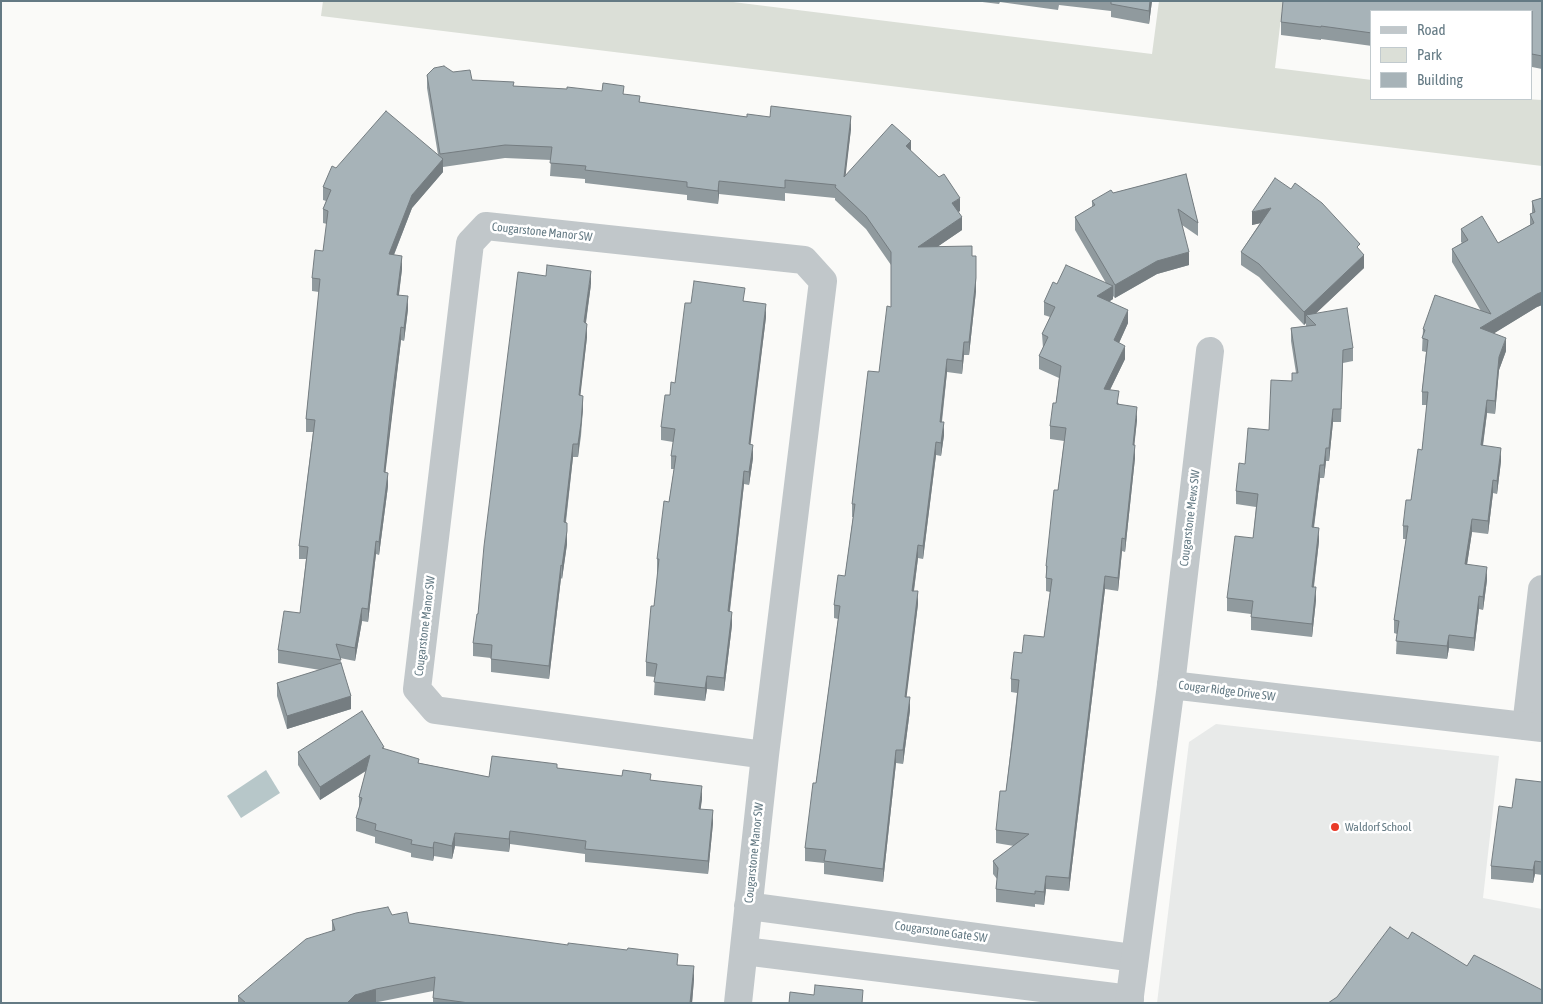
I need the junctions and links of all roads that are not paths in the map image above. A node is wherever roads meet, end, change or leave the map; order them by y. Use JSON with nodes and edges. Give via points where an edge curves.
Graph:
{"nodes":[{"id":1,"x":1210,"y":351,"type":"dead end"},
{"id":2,"x":1542,"y":589,"type":"edge"},
{"id":3,"x":1170,"y":684,"type":"junction"},
{"id":4,"x":1534,"y":727,"type":"edge"},
{"id":5,"x":765,"y":755,"type":"junction"},
{"id":6,"x":748,"y":906,"type":"junction"},
{"id":7,"x":744,"y":951,"type":"junction"},
{"id":8,"x":1134,"y":958,"type":"junction"},
{"id":9,"x":1129,"y":1001,"type":"edge"},
{"id":10,"x":738,"y":1003,"type":"edge"}],
"edges":[{"from":1,"to":3,"type":"street","name":"Cougarstone Mews SW"},
{"from":2,"to":4,"type":"street"},
{"from":3,"to":4,"type":"street","name":"Cougar Ridge Drive SW"},
{"from":3,"to":8,"type":"street","name":"Cougar Ridge Drive SW"},
{"from":5,"to":5,"type":"street","name":"Cougarstone Manor SW","via":[[823,281],[804,260],[486,226],[470,243],[417,689],[435,710]]},
{"from":5,"to":6,"type":"street","name":"Cougarstone Manor SW"},
{"from":6,"to":7,"type":"street","name":"Cougarstone Manor SW"},
{"from":6,"to":8,"type":"street","name":"Cougarstone Gate SW"},
{"from":7,"to":9,"type":"street"},
{"from":7,"to":10,"type":"street","name":"Cougarstone Manor SW"},
{"from":8,"to":9,"type":"street","name":"Cougar Ridge Drive SW"}]}
